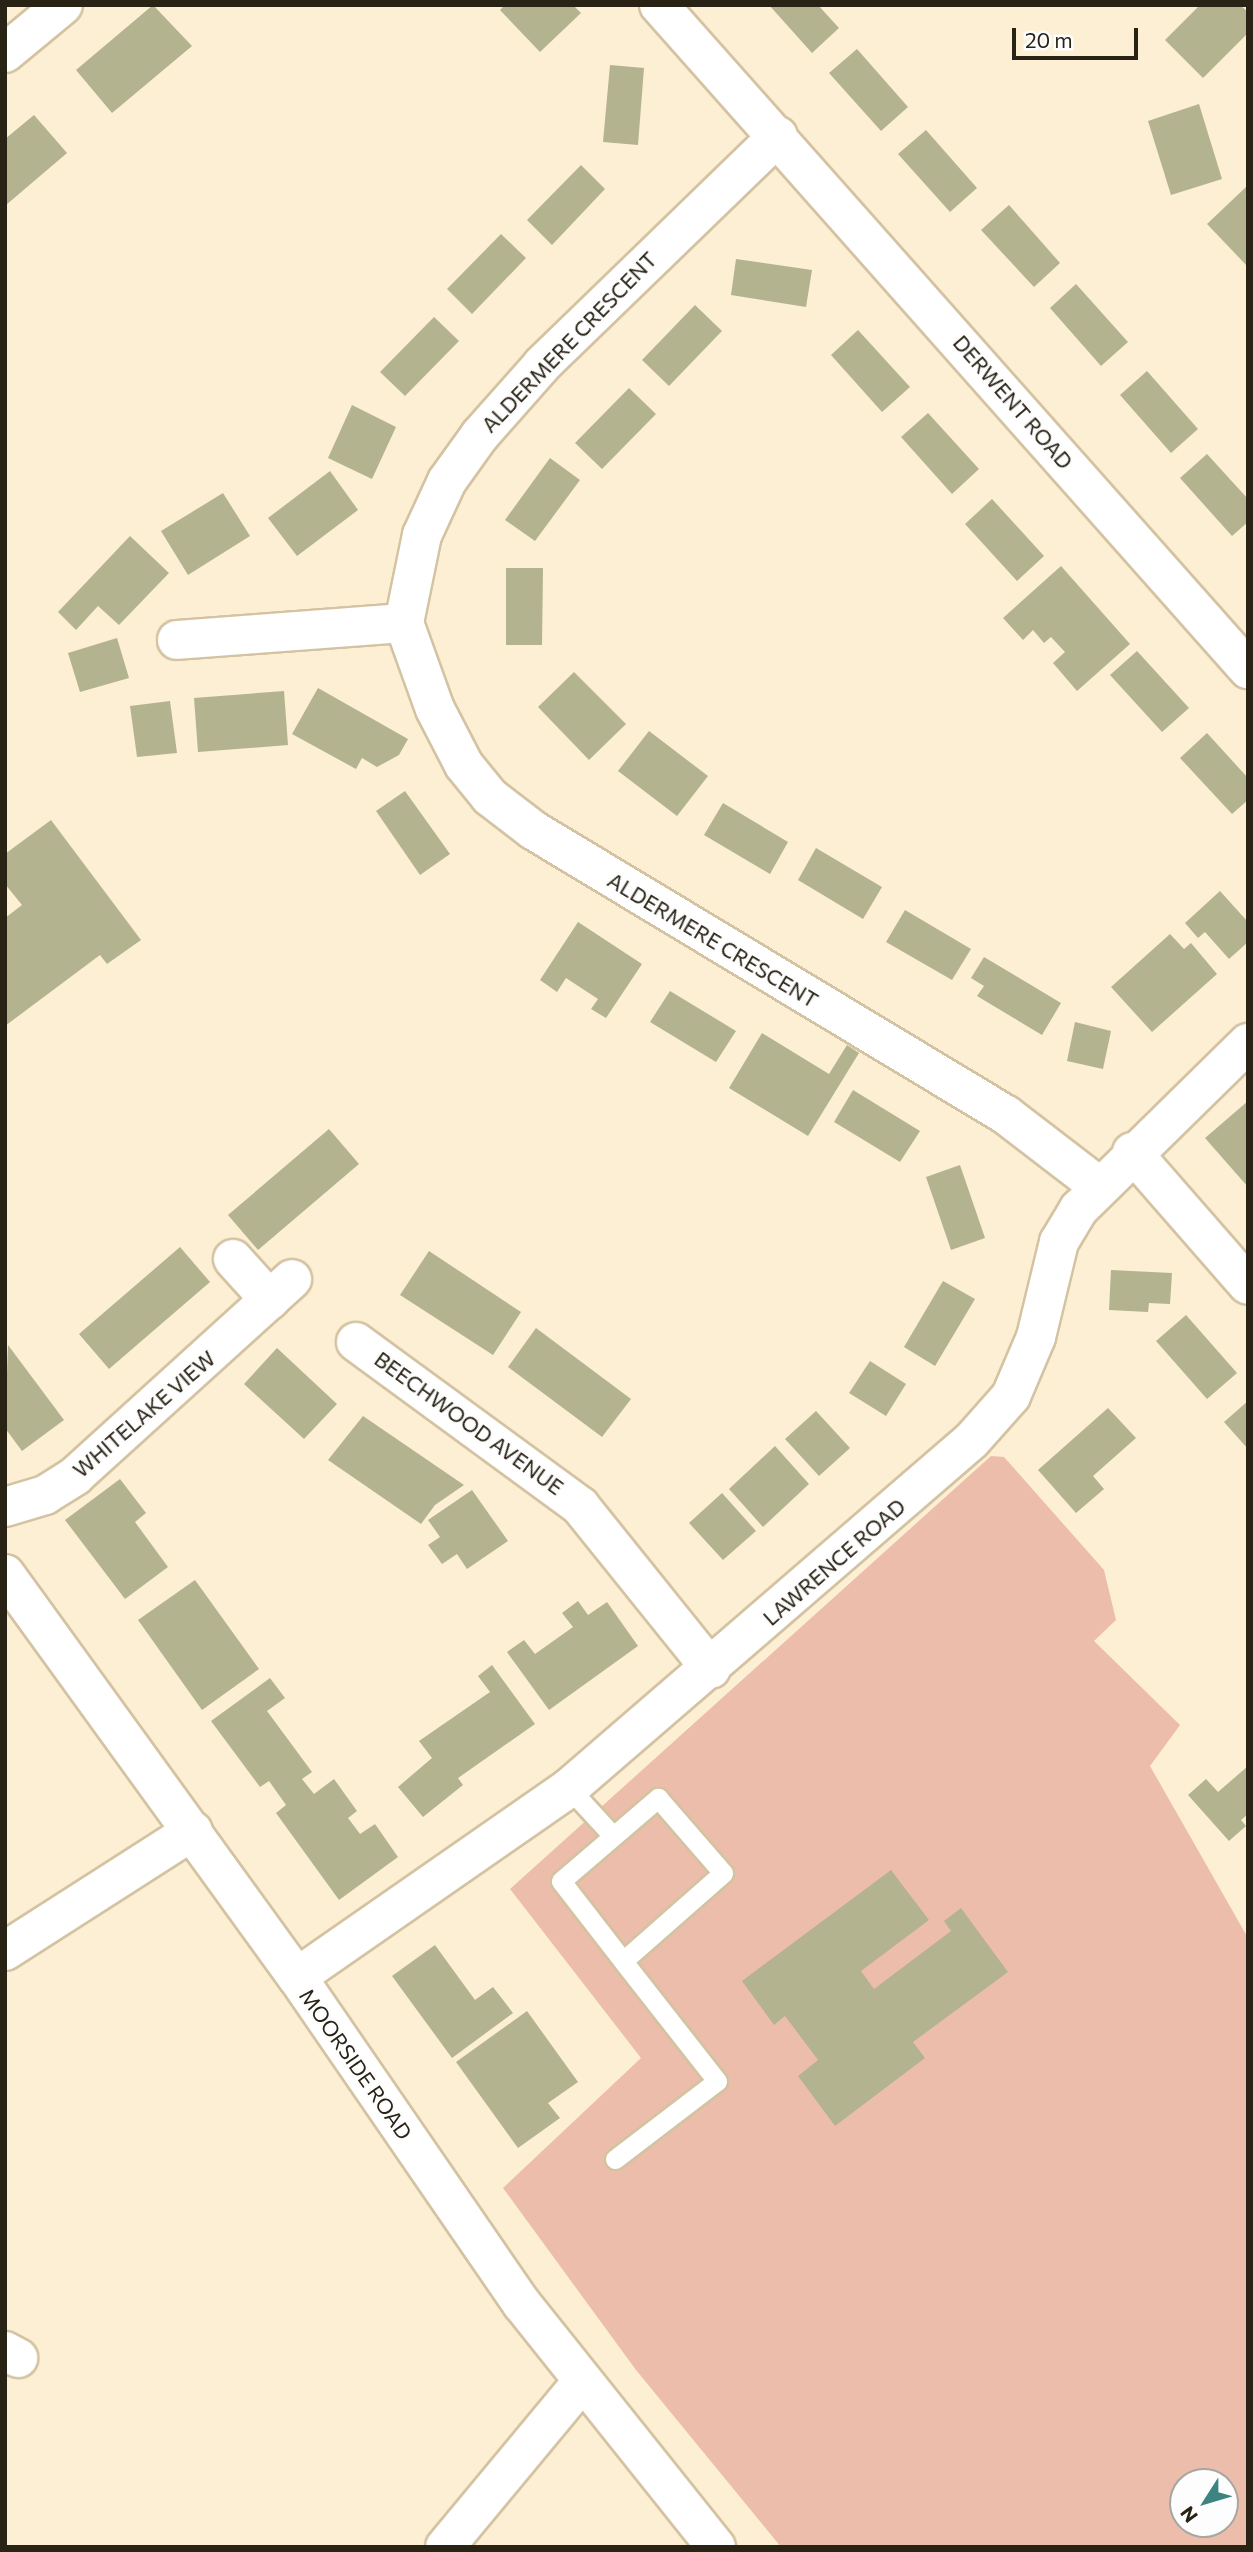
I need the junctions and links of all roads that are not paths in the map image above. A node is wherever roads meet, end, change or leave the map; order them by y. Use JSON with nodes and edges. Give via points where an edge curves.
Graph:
{"nodes":[{"id":1,"x":63,"y":5,"type":"edge"},
{"id":2,"x":659,"y":5,"type":"edge"},
{"id":3,"x":5,"y":53,"type":"edge"},
{"id":4,"x":778,"y":136,"type":"junction"},
{"id":5,"x":404,"y":623,"type":"junction"},
{"id":6,"x":177,"y":640,"type":"dead end"},
{"id":7,"x":1248,"y":668,"type":"edge"},
{"id":8,"x":1248,"y":1044,"type":"edge"},
{"id":9,"x":1132,"y":1152,"type":"junction"},
{"id":10,"x":1100,"y":1187,"type":"junction"},
{"id":11,"x":233,"y":1259,"type":"dead end"},
{"id":12,"x":1248,"y":1285,"type":"edge"},
{"id":13,"x":356,"y":1342,"type":"dead end"},
{"id":14,"x":5,"y":1507,"type":"edge"},
{"id":15,"x":5,"y":1574,"type":"edge"},
{"id":16,"x":711,"y":1669,"type":"junction"},
{"id":17,"x":569,"y":1788,"type":"junction"},
{"id":18,"x":193,"y":1831,"type":"junction"},
{"id":19,"x":613,"y":1836,"type":"junction"},
{"id":20,"x":5,"y":1951,"type":"edge"},
{"id":21,"x":623,"y":1961,"type":"junction"},
{"id":22,"x":297,"y":1977,"type":"junction"},
{"id":23,"x":615,"y":2159,"type":"dead end"},
{"id":24,"x":582,"y":2382,"type":"junction"},
{"id":25,"x":445,"y":2547,"type":"edge"},
{"id":26,"x":716,"y":2547,"type":"edge"}],
"edges":[{"from":1,"to":3,"type":"street"},
{"from":2,"to":4,"type":"street","name":"DERWENT ROAD"},
{"from":4,"to":5,"type":"street","name":"ALDERMERE CRESCENT","via":[[542,365],[480,435],[447,481],[422,535]]},
{"from":4,"to":7,"type":"street","name":"DERWENT ROAD"},
{"from":5,"to":6,"type":"street"},
{"from":5,"to":10,"type":"street","name":"ALDERMERE CRESCENT","via":[[435,709],[464,765],[490,797],[533,830],[1006,1115]]},
{"from":8,"to":9,"type":"street","name":"LAWRENCE ROAD"},
{"from":9,"to":10,"type":"street","name":"LAWRENCE ROAD"},
{"from":9,"to":12,"type":"street"},
{"from":10,"to":16,"type":"street","name":"LAWRENCE ROAD","via":[[1059,1242],[1036,1337],[1011,1396],[972,1440]]},
{"from":11,"to":14,"type":"street","name":"WHITELAKE VIEW","via":[[281,1289],[75,1476],[45,1495]]},
{"from":13,"to":16,"type":"street","name":"BEECHWOOD AVENUE","via":[[580,1506]]},
{"from":15,"to":18,"type":"street","name":"MOORSIDE ROAD"},
{"from":16,"to":17,"type":"street","name":"LAWRENCE ROAD"},
{"from":17,"to":19,"type":"lane"},
{"from":17,"to":22,"type":"street","name":"LAWRENCE ROAD"},
{"from":18,"to":20,"type":"street"},
{"from":18,"to":22,"type":"street","name":"MOORSIDE ROAD"},
{"from":19,"to":21,"type":"lane","via":[[561,1881]]},
{"from":19,"to":21,"type":"lane","via":[[658,1798],[723,1872]]},
{"from":21,"to":23,"type":"lane","via":[[717,2081]]},
{"from":22,"to":24,"type":"street","name":"MOORSIDE ROAD"},
{"from":24,"to":25,"type":"street"},
{"from":24,"to":26,"type":"street","name":"MOORSIDE ROAD"}]}
